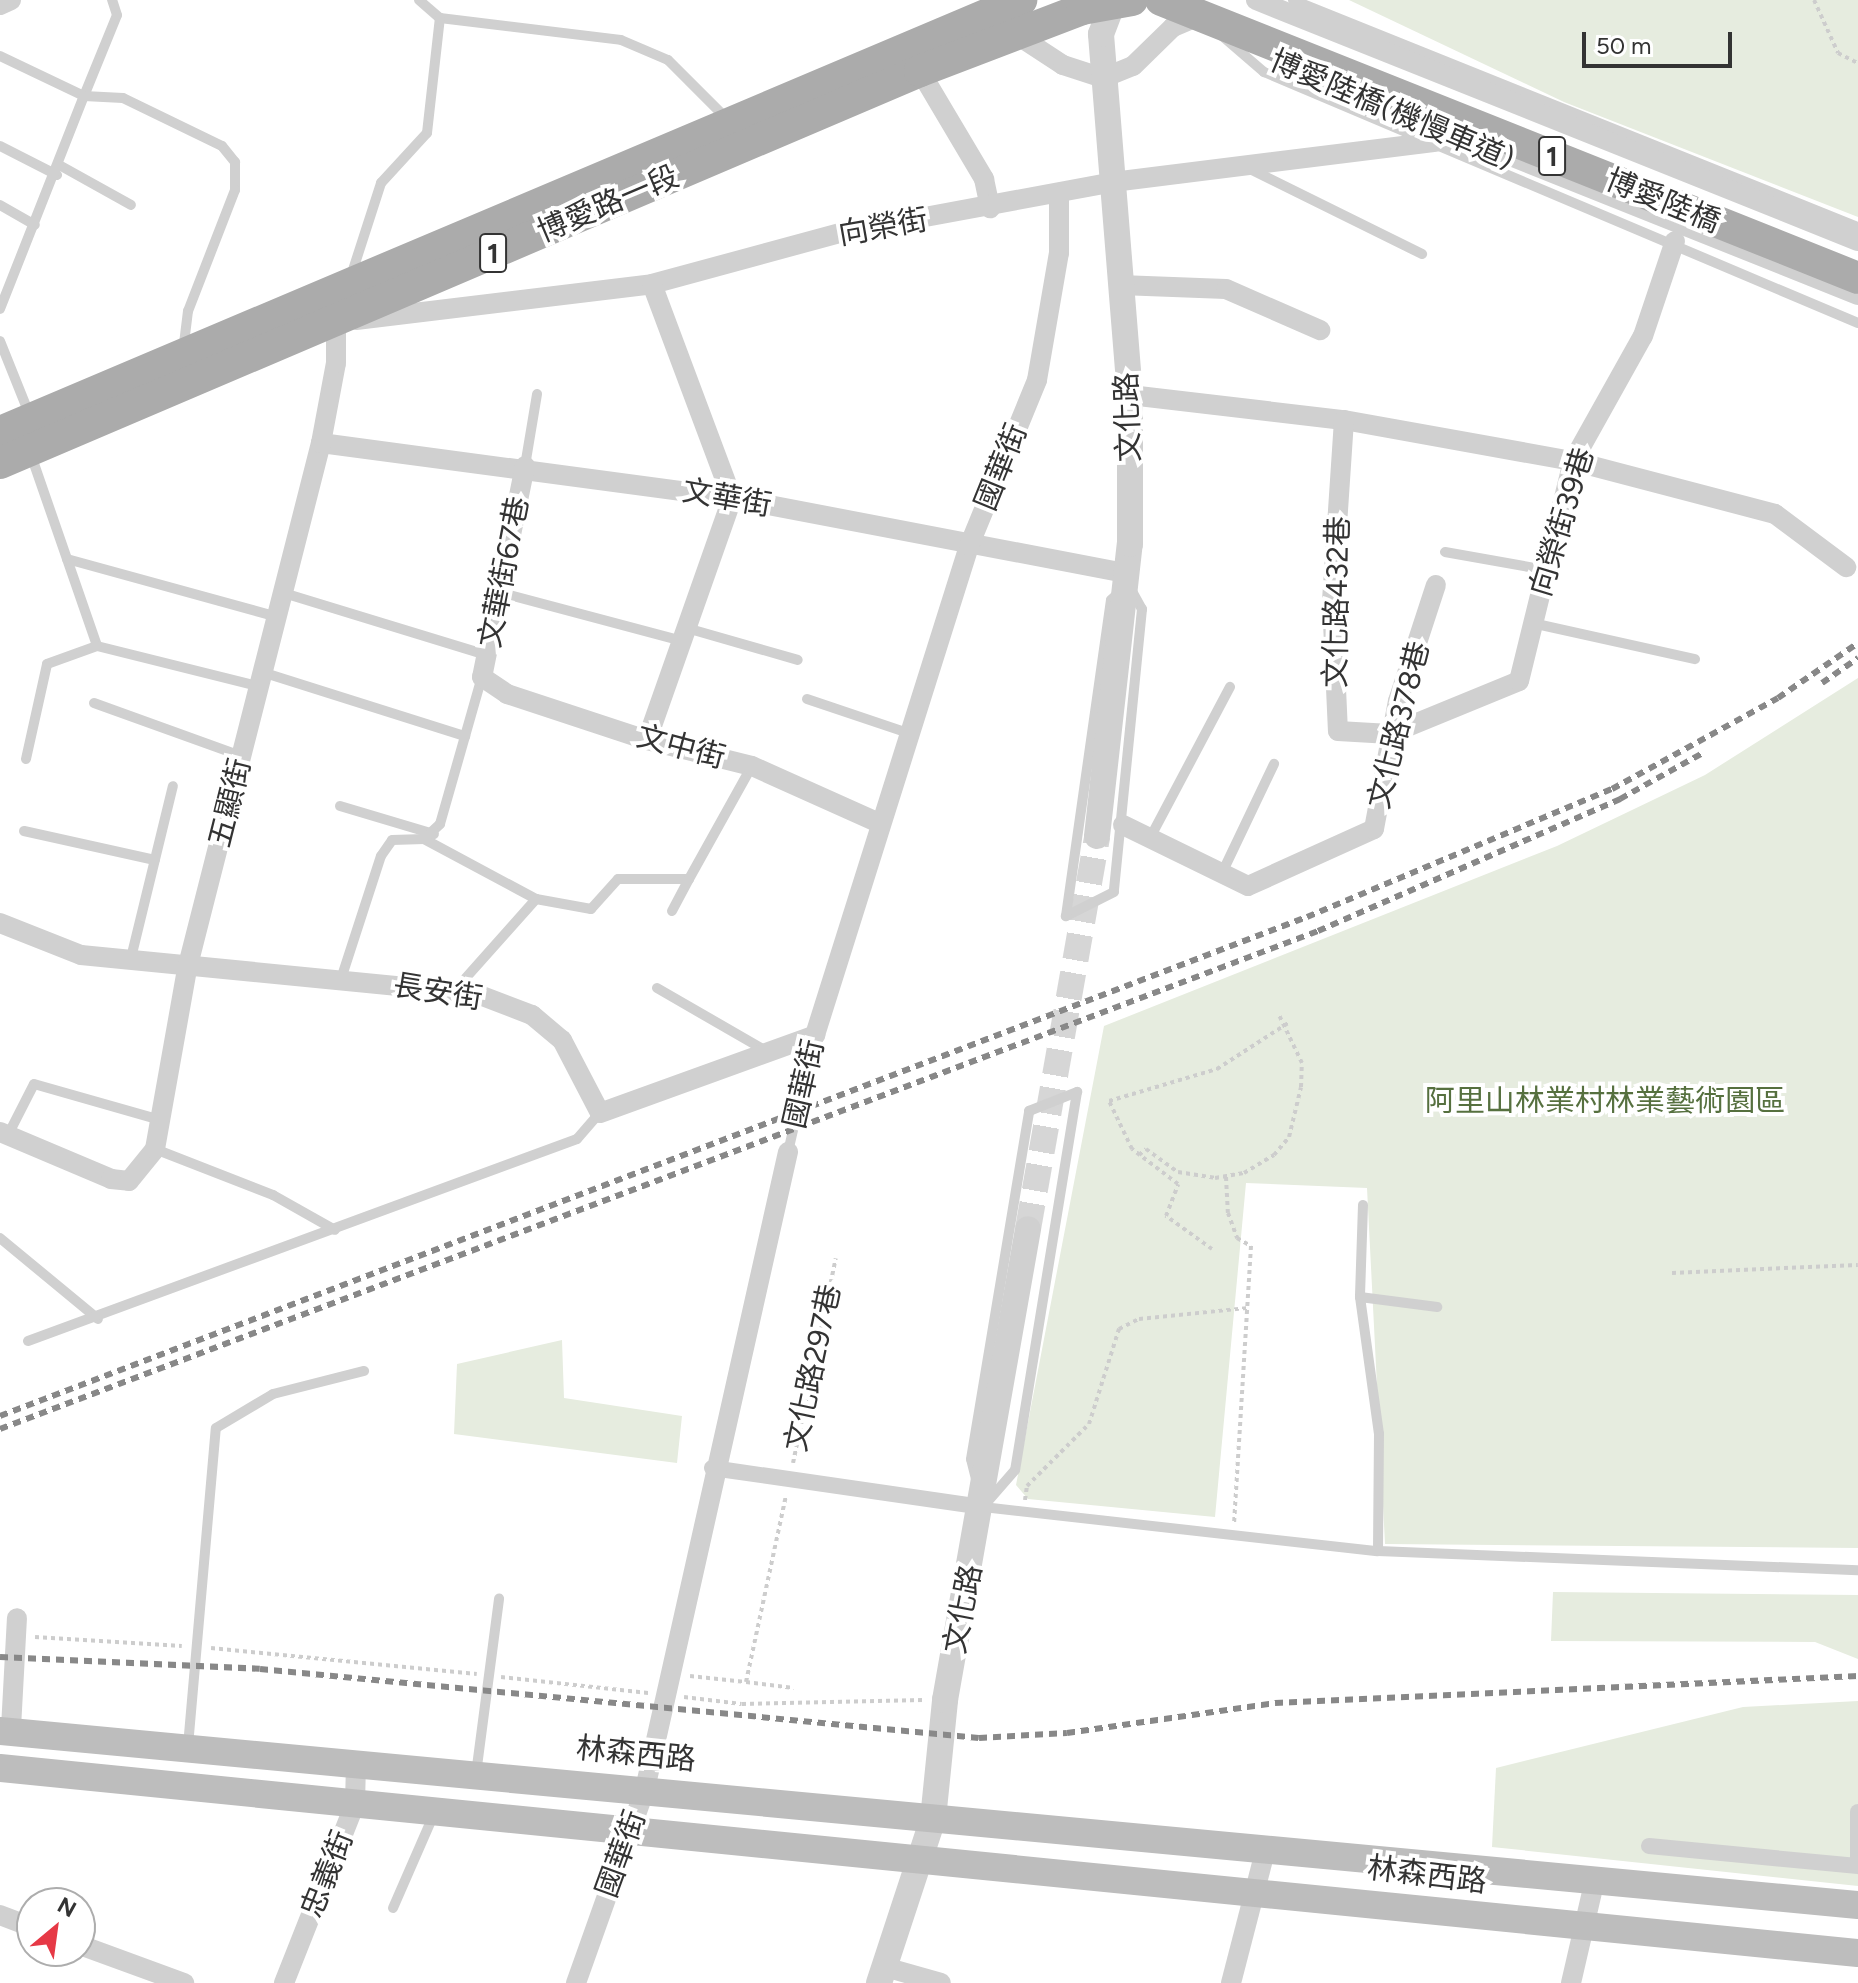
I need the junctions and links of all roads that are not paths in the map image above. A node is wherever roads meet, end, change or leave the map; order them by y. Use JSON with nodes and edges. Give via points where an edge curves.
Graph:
{"nodes":[{"id":1,"x":11,"y":0,"type":"edge"},
{"id":2,"x":112,"y":0,"type":"edge"},
{"id":3,"x":419,"y":0,"type":"edge"},
{"id":4,"x":1161,"y":0,"type":"edge"},
{"id":5,"x":1293,"y":0,"type":"edge"},
{"id":6,"x":1117,"y":1,"type":"edge"},
{"id":7,"x":1004,"y":4,"type":"edge"},
{"id":8,"x":0,"y":5,"type":"edge"},
{"id":9,"x":1208,"y":7,"type":"edge"},
{"id":10,"x":440,"y":18,"type":"junction"},
{"id":11,"x":1250,"y":20,"type":"edge"},
{"id":12,"x":1020,"y":37,"type":"junction"},
{"id":13,"x":0,"y":56,"type":"edge"},
{"id":14,"x":920,"y":71,"type":"junction"},
{"id":15,"x":1103,"y":78,"type":"junction"},
{"id":16,"x":84,"y":96,"type":"junction"},
{"id":17,"x":732,"y":124,"type":"junction"},
{"id":18,"x":1436,"y":142,"type":"junction"},
{"id":19,"x":0,"y":146,"type":"edge"},
{"id":20,"x":1245,"y":167,"type":"junction"},
{"id":21,"x":59,"y":170,"type":"junction"},
{"id":22,"x":1113,"y":182,"type":"junction"},
{"id":23,"x":1059,"y":196,"type":"junction"},
{"id":24,"x":0,"y":205,"type":"edge"},
{"id":25,"x":131,"y":205,"type":"dead end"},
{"id":26,"x":990,"y":208,"type":"junction"},
{"id":27,"x":35,"y":225,"type":"junction"},
{"id":28,"x":1858,"y":227,"type":"edge"},
{"id":29,"x":1675,"y":241,"type":"junction"},
{"id":30,"x":1858,"y":241,"type":"edge"},
{"id":31,"x":1422,"y":254,"type":"dead end"},
{"id":32,"x":1858,"y":257,"type":"edge"},
{"id":33,"x":1858,"y":278,"type":"edge"},
{"id":34,"x":348,"y":284,"type":"junction"},
{"id":35,"x":652,"y":284,"type":"junction"},
{"id":36,"x":1120,"y":285,"type":"junction"},
{"id":37,"x":1858,"y":295,"type":"edge"},
{"id":38,"x":0,"y":309,"type":"edge"},
{"id":39,"x":332,"y":321,"type":"junction"},
{"id":40,"x":1858,"y":323,"type":"edge"},
{"id":41,"x":1320,"y":330,"type":"dead end"},
{"id":42,"x":0,"y":341,"type":"edge"},
{"id":43,"x":182,"y":357,"type":"junction"},
{"id":44,"x":537,"y":394,"type":"dead end"},
{"id":45,"x":1130,"y":395,"type":"junction"},
{"id":46,"x":1344,"y":420,"type":"junction"},
{"id":47,"x":0,"y":432,"type":"edge"},
{"id":48,"x":30,"y":434,"type":"junction"},
{"id":49,"x":321,"y":443,"type":"junction"},
{"id":50,"x":1573,"y":461,"type":"junction"},
{"id":51,"x":0,"y":463,"type":"edge"},
{"id":52,"x":525,"y":466,"type":"junction"},
{"id":53,"x":732,"y":498,"type":"junction"},
{"id":54,"x":969,"y":546,"type":"junction"},
{"id":55,"x":1445,"y":552,"type":"dead end"},
{"id":56,"x":67,"y":559,"type":"junction"},
{"id":57,"x":1846,"y":567,"type":"dead end"},
{"id":58,"x":1546,"y":570,"type":"junction"},
{"id":59,"x":1129,"y":579,"type":"junction"},
{"id":60,"x":1436,"y":585,"type":"dead end"},
{"id":61,"x":502,"y":593,"type":"junction"},
{"id":62,"x":287,"y":594,"type":"junction"},
{"id":63,"x":280,"y":618,"type":"junction"},
{"id":64,"x":1532,"y":623,"type":"junction"},
{"id":65,"x":688,"y":635,"type":"junction"},
{"id":66,"x":97,"y":646,"type":"junction"},
{"id":67,"x":487,"y":655,"type":"junction"},
{"id":68,"x":1695,"y":659,"type":"dead end"},
{"id":69,"x":798,"y":660,"type":"dead end"},
{"id":70,"x":482,"y":677,"type":"junction"},
{"id":71,"x":263,"y":680,"type":"junction"},
{"id":72,"x":1230,"y":687,"type":"dead end"},
{"id":73,"x":807,"y":699,"type":"dead end"},
{"id":74,"x":94,"y":703,"type":"dead end"},
{"id":75,"x":908,"y":733,"type":"junction"},
{"id":76,"x":1390,"y":734,"type":"junction"},
{"id":77,"x":465,"y":736,"type":"junction"},
{"id":78,"x":647,"y":740,"type":"junction"},
{"id":79,"x":241,"y":756,"type":"junction"},
{"id":80,"x":26,"y":759,"type":"dead end"},
{"id":81,"x":1274,"y":764,"type":"dead end"},
{"id":82,"x":752,"y":766,"type":"junction"},
{"id":83,"x":173,"y":786,"type":"dead end"},
{"id":84,"x":340,"y":806,"type":"dead end"},
{"id":85,"x":879,"y":823,"type":"junction"},
{"id":86,"x":1123,"y":825,"type":"junction"},
{"id":87,"x":24,"y":831,"type":"dead end"},
{"id":88,"x":429,"y":836,"type":"junction"},
{"id":89,"x":1097,"y":836,"type":"tunnel mouth"},
{"id":90,"x":1150,"y":838,"type":"junction"},
{"id":91,"x":155,"y":860,"type":"junction"},
{"id":92,"x":1222,"y":873,"type":"junction"},
{"id":93,"x":689,"y":879,"type":"junction"},
{"id":94,"x":536,"y":899,"type":"junction"},
{"id":95,"x":672,"y":911,"type":"dead end"},
{"id":96,"x":0,"y":923,"type":"edge"},
{"id":97,"x":130,"y":962,"type":"junction"},
{"id":98,"x":187,"y":969,"type":"junction"},
{"id":99,"x":341,"y":979,"type":"junction"},
{"id":100,"x":657,"y":988,"type":"dead end"},
{"id":101,"x":455,"y":990,"type":"junction"},
{"id":102,"x":815,"y":1035,"type":"junction"},
{"id":103,"x":767,"y":1052,"type":"junction"},
{"id":104,"x":600,"y":1113,"type":"junction"},
{"id":105,"x":160,"y":1120,"type":"junction"},
{"id":106,"x":4,"y":1134,"type":"edge"},
{"id":107,"x":155,"y":1149,"type":"junction"},
{"id":108,"x":788,"y":1152,"type":"joint"},
{"id":109,"x":1363,"y":1205,"type":"dead end"},
{"id":110,"x":1028,"y":1229,"type":"tunnel mouth"},
{"id":111,"x":335,"y":1230,"type":"junction"},
{"id":112,"x":0,"y":1238,"type":"edge"},
{"id":113,"x":1360,"y":1297,"type":"junction"},
{"id":114,"x":1437,"y":1307,"type":"dead end"},
{"id":115,"x":98,"y":1319,"type":"junction"},
{"id":116,"x":28,"y":1341,"type":"dead end"},
{"id":117,"x":364,"y":1371,"type":"dead end"},
{"id":118,"x":712,"y":1468,"type":"junction"},
{"id":119,"x":983,"y":1507,"type":"junction"},
{"id":120,"x":1378,"y":1551,"type":"junction"},
{"id":121,"x":1858,"y":1570,"type":"edge"},
{"id":122,"x":499,"y":1599,"type":"dead end"},
{"id":123,"x":17,"y":1626,"type":"road end"},
{"id":124,"x":6,"y":1730,"type":"edge"},
{"id":125,"x":188,"y":1748,"type":"junction"},
{"id":126,"x":356,"y":1763,"type":"junction"},
{"id":127,"x":2,"y":1773,"type":"edge"},
{"id":128,"x":476,"y":1774,"type":"junction"},
{"id":129,"x":645,"y":1789,"type":"junction"},
{"id":130,"x":355,"y":1804,"type":"junction"},
{"id":131,"x":436,"y":1808,"type":"junction"},
{"id":132,"x":1858,"y":1812,"type":"edge"},
{"id":133,"x":933,"y":1819,"type":"junction"},
{"id":134,"x":630,"y":1827,"type":"junction"},
{"id":135,"x":1649,"y":1846,"type":"dead end"},
{"id":136,"x":1266,"y":1848,"type":"junction"},
{"id":137,"x":922,"y":1858,"type":"junction"},
{"id":138,"x":1858,"y":1858,"type":"edge"},
{"id":139,"x":1858,"y":1866,"type":"edge"},
{"id":140,"x":1595,"y":1879,"type":"junction"},
{"id":141,"x":1258,"y":1890,"type":"junction"},
{"id":142,"x":1858,"y":1905,"type":"edge"},
{"id":143,"x":393,"y":1908,"type":"dead end"},
{"id":144,"x":1588,"y":1928,"type":"junction"},
{"id":145,"x":96,"y":1951,"type":"edge"},
{"id":146,"x":1858,"y":1953,"type":"edge"},
{"id":147,"x":882,"y":1975,"type":"edge"},
{"id":148,"x":184,"y":1983,"type":"edge"},
{"id":149,"x":284,"y":1983,"type":"edge"},
{"id":150,"x":576,"y":1983,"type":"edge"},
{"id":151,"x":941,"y":1983,"type":"edge"},
{"id":152,"x":1231,"y":1983,"type":"edge"},
{"id":153,"x":1571,"y":1983,"type":"edge"}],
"edges":[{"from":1,"to":8,"type":"street"},
{"from":2,"to":16,"type":"lane","via":[[117,15]]},
{"from":3,"to":10,"type":"lane"},
{"from":4,"to":9,"type":"main road","number":"1"},
{"from":5,"to":28,"type":"lane"},
{"from":6,"to":12,"type":"main road","name":"博愛路一段","number":"1","via":[[1082,9]]},
{"from":6,"to":15,"type":"street","name":"文化路","via":[[1101,34]]},
{"from":7,"to":17,"type":"main road","name":"博愛路一段","number":"1"},
{"from":9,"to":11,"type":"main road","number":"1"},
{"from":9,"to":15,"type":"street","via":[[1173,27],[1133,66]]},
{"from":9,"to":18,"type":"lane","via":[[1264,72]]},
{"from":10,"to":17,"type":"lane","via":[[621,40],[668,60]]},
{"from":10,"to":34,"type":"lane","via":[[427,133],[381,183]]},
{"from":11,"to":30,"type":"street","name":"博愛陸橋(機慢車道)"},
{"from":11,"to":32,"type":"main road","name":"博愛陸橋","number":"1"},
{"from":11,"to":33,"type":"main road","name":"博愛陸橋","number":"1"},
{"from":11,"to":37,"type":"street","name":"博愛陸橋(機慢車道)"},
{"from":12,"to":14,"type":"main road","name":"博愛路一段","number":"1"},
{"from":12,"to":15,"type":"street","via":[[1063,65]]},
{"from":13,"to":16,"type":"lane"},
{"from":14,"to":26,"type":"street","via":[[984,179]]},
{"from":14,"to":39,"type":"main road","name":"博愛路一段","number":"1"},
{"from":15,"to":22,"type":"street","name":"文化路"},
{"from":16,"to":21,"type":"lane"},
{"from":16,"to":43,"type":"lane","via":[[123,98],[222,146],[235,162],[235,190],[188,311]]},
{"from":17,"to":34,"type":"main road","name":"博愛路一段","number":"1"},
{"from":18,"to":20,"type":"street","name":"向榮街"},
{"from":18,"to":29,"type":"lane"},
{"from":19,"to":21,"type":"lane"},
{"from":20,"to":22,"type":"street","name":"向榮街"},
{"from":20,"to":31,"type":"lane"},
{"from":21,"to":25,"type":"lane"},
{"from":21,"to":27,"type":"lane"},
{"from":22,"to":23,"type":"street","name":"向榮街"},
{"from":22,"to":36,"type":"street","name":"文化路"},
{"from":23,"to":26,"type":"street","name":"向榮街"},
{"from":23,"to":54,"type":"street","name":"國華街","via":[[1059,253],[1037,380]]},
{"from":24,"to":27,"type":"lane"},
{"from":26,"to":35,"type":"street","name":"向榮街","via":[[844,232]]},
{"from":27,"to":38,"type":"lane"},
{"from":29,"to":40,"type":"lane"},
{"from":29,"to":50,"type":"street","name":"向榮街39巷","via":[[1643,336]]},
{"from":34,"to":39,"type":"street","name":"五顯街"},
{"from":34,"to":43,"type":"main road","name":"博愛路一段","number":"1"},
{"from":35,"to":39,"type":"street","name":"向榮街","via":[[442,314]]},
{"from":35,"to":53,"type":"street"},
{"from":36,"to":41,"type":"street","via":[[1226,289]]},
{"from":36,"to":45,"type":"street","name":"文化路"},
{"from":39,"to":48,"type":"main road","name":"博愛路一段","number":"1"},
{"from":39,"to":49,"type":"street","name":"五顯街","via":[[336,363]]},
{"from":42,"to":48,"type":"lane"},
{"from":43,"to":48,"type":"main road","name":"博愛路一段","number":"1"},
{"from":44,"to":52,"type":"lane"},
{"from":45,"to":46,"type":"street"},
{"from":45,"to":59,"type":"street","name":"文化路"},
{"from":46,"to":50,"type":"street"},
{"from":46,"to":76,"type":"street","name":"文化路432巷","via":[[1332,600],[1338,731]]},
{"from":47,"to":48,"type":"main road","name":"博愛路一段","number":"1"},
{"from":48,"to":51,"type":"main road","name":"博愛路一段","number":"1"},
{"from":48,"to":56,"type":"lane"},
{"from":49,"to":52,"type":"street","name":"文華街"},
{"from":49,"to":62,"type":"street","name":"五顯街"},
{"from":50,"to":57,"type":"street","via":[[1775,514]]},
{"from":50,"to":58,"type":"street","name":"向榮街39巷"},
{"from":52,"to":53,"type":"street","name":"文華街"},
{"from":52,"to":61,"type":"street","name":"文華街67巷"},
{"from":53,"to":54,"type":"street","name":"文華街"},
{"from":53,"to":65,"type":"street"},
{"from":54,"to":59,"type":"street","name":"文華街"},
{"from":54,"to":75,"type":"street","name":"國華街"},
{"from":55,"to":58,"type":"lane"},
{"from":56,"to":63,"type":"lane"},
{"from":56,"to":66,"type":"lane"},
{"from":58,"to":64,"type":"street","name":"向榮街39巷"},
{"from":59,"to":86,"type":"lane","via":[[1142,609]]},
{"from":59,"to":86,"type":"lane","via":[[1111,600],[1066,916],[1114,892]]},
{"from":59,"to":89,"type":"street","name":"文化路"},
{"from":60,"to":76,"type":"street","name":"文化路378巷"},
{"from":61,"to":65,"type":"lane"},
{"from":61,"to":67,"type":"street","name":"文華街67巷"},
{"from":62,"to":63,"type":"street","name":"五顯街"},
{"from":62,"to":67,"type":"lane"},
{"from":63,"to":71,"type":"street","name":"五顯街"},
{"from":64,"to":68,"type":"lane"},
{"from":64,"to":76,"type":"street","name":"向榮街39巷","via":[[1519,681]]},
{"from":65,"to":69,"type":"lane"},
{"from":65,"to":78,"type":"street"},
{"from":66,"to":71,"type":"lane"},
{"from":66,"to":80,"type":"lane","via":[[47,664]]},
{"from":67,"to":70,"type":"street","name":"文華街67巷"},
{"from":70,"to":77,"type":"lane"},
{"from":70,"to":78,"type":"street","name":"文中街","via":[[507,694]]},
{"from":71,"to":77,"type":"lane"},
{"from":71,"to":79,"type":"street","name":"五顯街"},
{"from":72,"to":90,"type":"lane"},
{"from":73,"to":75,"type":"lane"},
{"from":74,"to":79,"type":"lane"},
{"from":75,"to":85,"type":"street","name":"國華街"},
{"from":76,"to":92,"type":"street","name":"文化路378巷","via":[[1374,829],[1248,886]]},
{"from":77,"to":88,"type":"lane"},
{"from":78,"to":82,"type":"street","name":"文中街"},
{"from":79,"to":98,"type":"street","name":"五顯街"},
{"from":81,"to":92,"type":"lane"},
{"from":82,"to":85,"type":"street","name":"文中街"},
{"from":82,"to":93,"type":"lane"},
{"from":83,"to":91,"type":"lane"},
{"from":84,"to":88,"type":"lane"},
{"from":85,"to":102,"type":"street","name":"國華街"},
{"from":86,"to":90,"type":"street","name":"文化路378巷"},
{"from":87,"to":91,"type":"lane"},
{"from":88,"to":94,"type":"lane"},
{"from":88,"to":99,"type":"lane","via":[[392,840],[381,856]]},
{"from":90,"to":92,"type":"street","name":"文化路378巷"},
{"from":91,"to":97,"type":"lane"},
{"from":93,"to":94,"type":"lane","via":[[618,879],[591,909]]},
{"from":93,"to":95,"type":"lane"},
{"from":94,"to":101,"type":"lane"},
{"from":96,"to":97,"type":"street","name":"長安街","via":[[81,955]]},
{"from":97,"to":98,"type":"street","name":"長安街"},
{"from":98,"to":99,"type":"street","name":"長安街"},
{"from":98,"to":105,"type":"street","name":"五顯街"},
{"from":99,"to":101,"type":"street","name":"長安街"},
{"from":100,"to":103,"type":"lane"},
{"from":101,"to":104,"type":"street","name":"長安街","via":[[532,1015],[562,1040]]},
{"from":102,"to":103,"type":"street"},
{"from":102,"to":108,"type":"lane","name":"國華街"},
{"from":103,"to":104,"type":"street"},
{"from":104,"to":111,"type":"lane","via":[[577,1139]]},
{"from":105,"to":106,"type":"lane","via":[[34,1084]]},
{"from":105,"to":107,"type":"street","name":"五顯街"},
{"from":106,"to":107,"type":"street","name":"五顯街","via":[[111,1179],[129,1181]]},
{"from":107,"to":111,"type":"lane","via":[[273,1195]]},
{"from":108,"to":118,"type":"street","name":"國華街"},
{"from":109,"to":113,"type":"lane"},
{"from":110,"to":119,"type":"street","name":"文化路"},
{"from":111,"to":115,"type":"lane"},
{"from":112,"to":115,"type":"lane"},
{"from":113,"to":114,"type":"lane"},
{"from":113,"to":120,"type":"lane","via":[[1379,1434]]},
{"from":115,"to":116,"type":"lane"},
{"from":117,"to":125,"type":"lane","via":[[273,1394],[216,1428]]},
{"from":118,"to":119,"type":"street","name":"文化路297巷"},
{"from":118,"to":129,"type":"street","name":"國華街"},
{"from":119,"to":119,"type":"lane","via":[[1015,1470],[1077,1092],[1029,1111],[971,1459]]},
{"from":119,"to":120,"type":"lane"},
{"from":119,"to":133,"type":"street","name":"文化路","via":[[945,1700]]},
{"from":120,"to":121,"type":"lane"},
{"from":122,"to":128,"type":"lane"},
{"from":123,"to":124,"type":"street"},
{"from":124,"to":125,"type":"main road","name":"林森西路"},
{"from":124,"to":127,"type":"main road"},
{"from":125,"to":126,"type":"main road","name":"林森西路"},
{"from":126,"to":128,"type":"main road","name":"林森西路"},
{"from":126,"to":130,"type":"street","name":"忠義街"},
{"from":127,"to":130,"type":"main road","name":"林森西路"},
{"from":128,"to":129,"type":"main road","name":"林森西路"},
{"from":129,"to":133,"type":"main road","name":"林森西路"},
{"from":129,"to":134,"type":"street","name":"國華街"},
{"from":130,"to":131,"type":"main road","name":"林森西路"},
{"from":130,"to":149,"type":"street","name":"忠義街"},
{"from":131,"to":134,"type":"main road","name":"林森西路"},
{"from":131,"to":143,"type":"lane"},
{"from":132,"to":138,"type":"street"},
{"from":133,"to":136,"type":"main road","name":"林森西路"},
{"from":133,"to":137,"type":"street","name":"文化路"},
{"from":134,"to":137,"type":"main road","name":"林森西路"},
{"from":134,"to":150,"type":"street","name":"國華街"},
{"from":135,"to":139,"type":"street"},
{"from":136,"to":140,"type":"main road","name":"林森西路"},
{"from":136,"to":141,"type":"street"},
{"from":137,"to":141,"type":"main road","name":"林森西路"},
{"from":137,"to":147,"type":"street","name":"文化路"},
{"from":140,"to":142,"type":"main road","name":"林森西路"},
{"from":140,"to":144,"type":"street"},
{"from":141,"to":144,"type":"main road","name":"林森西路"},
{"from":141,"to":152,"type":"street"},
{"from":144,"to":146,"type":"main road","name":"林森西路"},
{"from":144,"to":153,"type":"street"},
{"from":145,"to":148,"type":"street"},
{"from":147,"to":151,"type":"street"}]}
